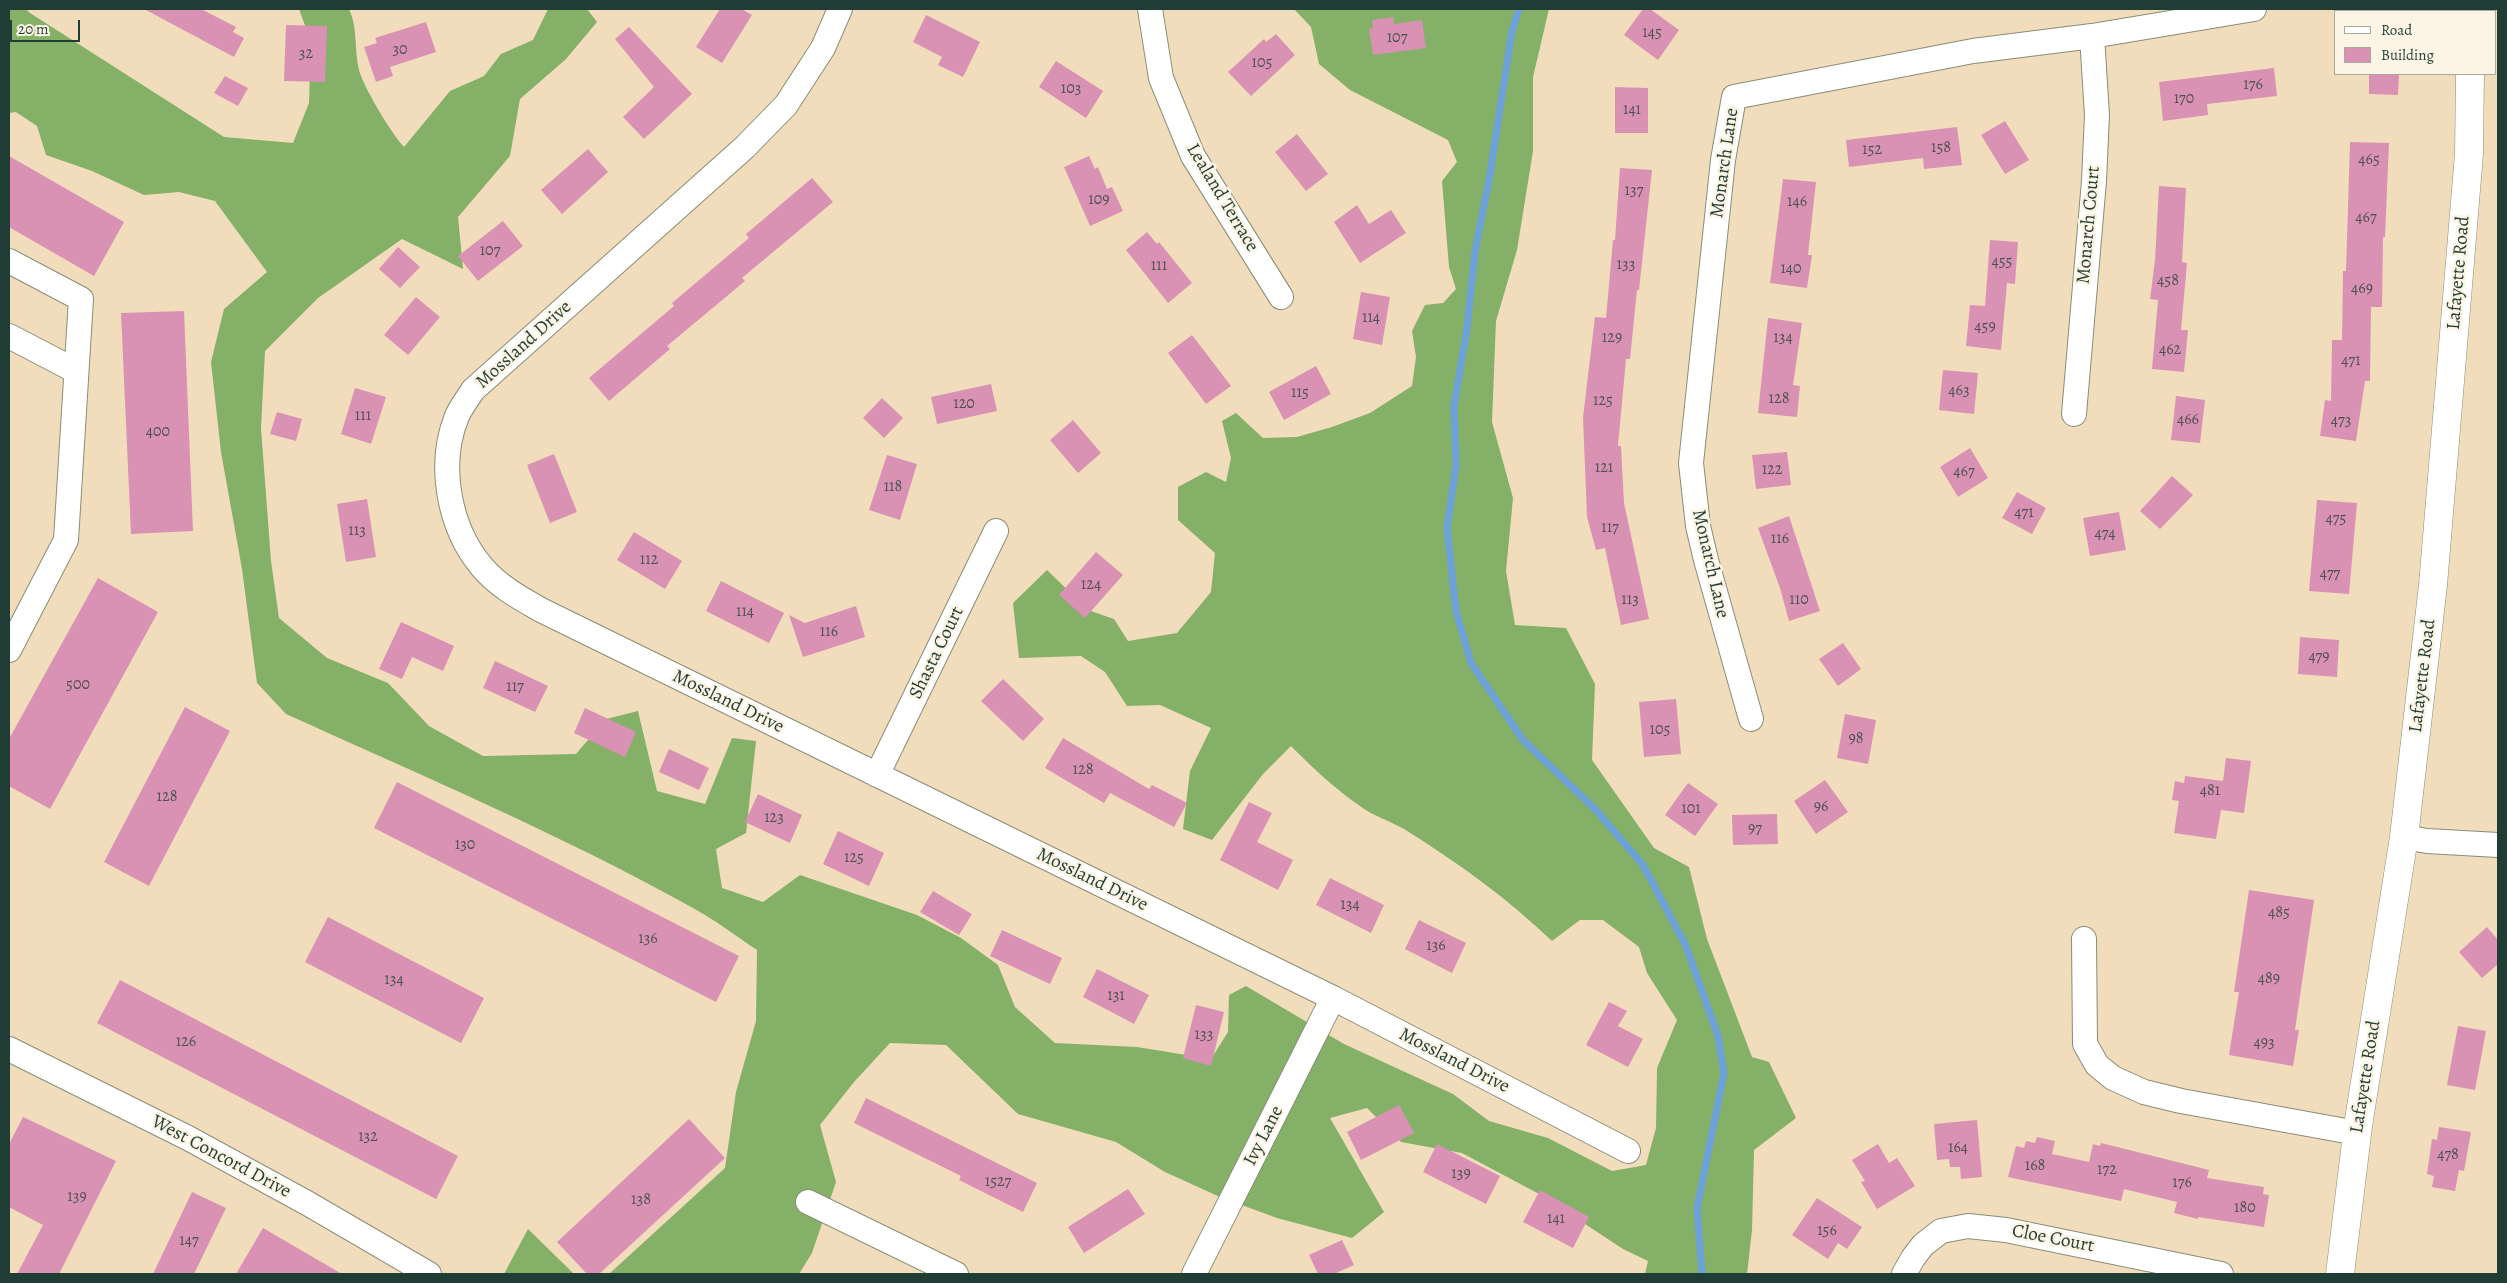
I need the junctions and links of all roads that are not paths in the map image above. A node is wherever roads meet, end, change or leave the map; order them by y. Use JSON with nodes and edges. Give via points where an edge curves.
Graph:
{"nodes":[{"id":1,"x":840,"y":9,"type":"edge"},
{"id":2,"x":1150,"y":9,"type":"edge"},
{"id":3,"x":2254,"y":9,"type":"edge"},
{"id":4,"x":2092,"y":36,"type":"junction"},
{"id":5,"x":2470,"y":75,"type":"edge"},
{"id":6,"x":9,"y":260,"type":"edge"},
{"id":7,"x":1282,"y":297,"type":"dead end"},
{"id":8,"x":9,"y":336,"type":"edge"},
{"id":9,"x":76,"y":371,"type":"junction"},
{"id":10,"x":2074,"y":414,"type":"dead end"},
{"id":11,"x":996,"y":531,"type":"dead end"},
{"id":12,"x":9,"y":650,"type":"edge"},
{"id":13,"x":1750,"y":719,"type":"dead end"},
{"id":14,"x":877,"y":775,"type":"junction"},
{"id":15,"x":2404,"y":837,"type":"junction"},
{"id":16,"x":2498,"y":845,"type":"edge"},
{"id":17,"x":2084,"y":939,"type":"dead end"},
{"id":18,"x":1333,"y":998,"type":"junction"},
{"id":19,"x":9,"y":1049,"type":"edge"},
{"id":20,"x":2357,"y":1133,"type":"junction"},
{"id":21,"x":1628,"y":1151,"type":"dead end"},
{"id":22,"x":808,"y":1202,"type":"dead end"},
{"id":23,"x":429,"y":1274,"type":"edge"},
{"id":24,"x":956,"y":1274,"type":"edge"},
{"id":25,"x":1194,"y":1274,"type":"edge"},
{"id":26,"x":1904,"y":1274,"type":"edge"},
{"id":27,"x":2221,"y":1274,"type":"edge"},
{"id":28,"x":2340,"y":1274,"type":"edge"}],
"edges":[{"from":1,"to":14,"type":"street","name":"Mossland Drive","via":[[823,48],[786,105],[745,147],[474,390],[457,416],[448,456],[449,494],[459,532],[482,568],[507,590],[540,610]]},
{"from":2,"to":7,"type":"street","name":"Lealand Terrace","via":[[1161,78],[1193,156]]},
{"from":3,"to":4,"type":"street","name":"Monarch Lane"},
{"from":4,"to":10,"type":"street","name":"Monarch Court","via":[[2097,115],[2094,181]]},
{"from":4,"to":13,"type":"street","name":"Monarch Lane","via":[[1973,51],[1734,97],[1723,160],[1691,463],[1698,526]]},
{"from":5,"to":15,"type":"main road","name":"Lafayette Road","via":[[2469,154],[2433,585]]},
{"from":6,"to":9,"type":"street","via":[[81,299]]},
{"from":8,"to":9,"type":"street"},
{"from":9,"to":12,"type":"street","via":[[66,540]]},
{"from":11,"to":14,"type":"street","name":"Shasta Court"},
{"from":14,"to":18,"type":"street","name":"Mossland Drive"},
{"from":15,"to":16,"type":"street"},
{"from":15,"to":20,"type":"main road","name":"Lafayette Road"},
{"from":17,"to":20,"type":"street","via":[[2084,1044],[2097,1065],[2113,1078],[2144,1092],[2181,1101]]},
{"from":18,"to":21,"type":"street","name":"Mossland Drive"},
{"from":18,"to":25,"type":"street","name":"Ivy Lane"},
{"from":19,"to":23,"type":"street","name":"West Concord Drive","via":[[188,1138],[307,1202]]},
{"from":20,"to":28,"type":"main road","name":"Lafayette Road"},
{"from":22,"to":24,"type":"street"},
{"from":26,"to":27,"type":"street","name":"Cloe Court","via":[[1912,1258],[1941,1231],[1968,1226],[2006,1230]]}]}
